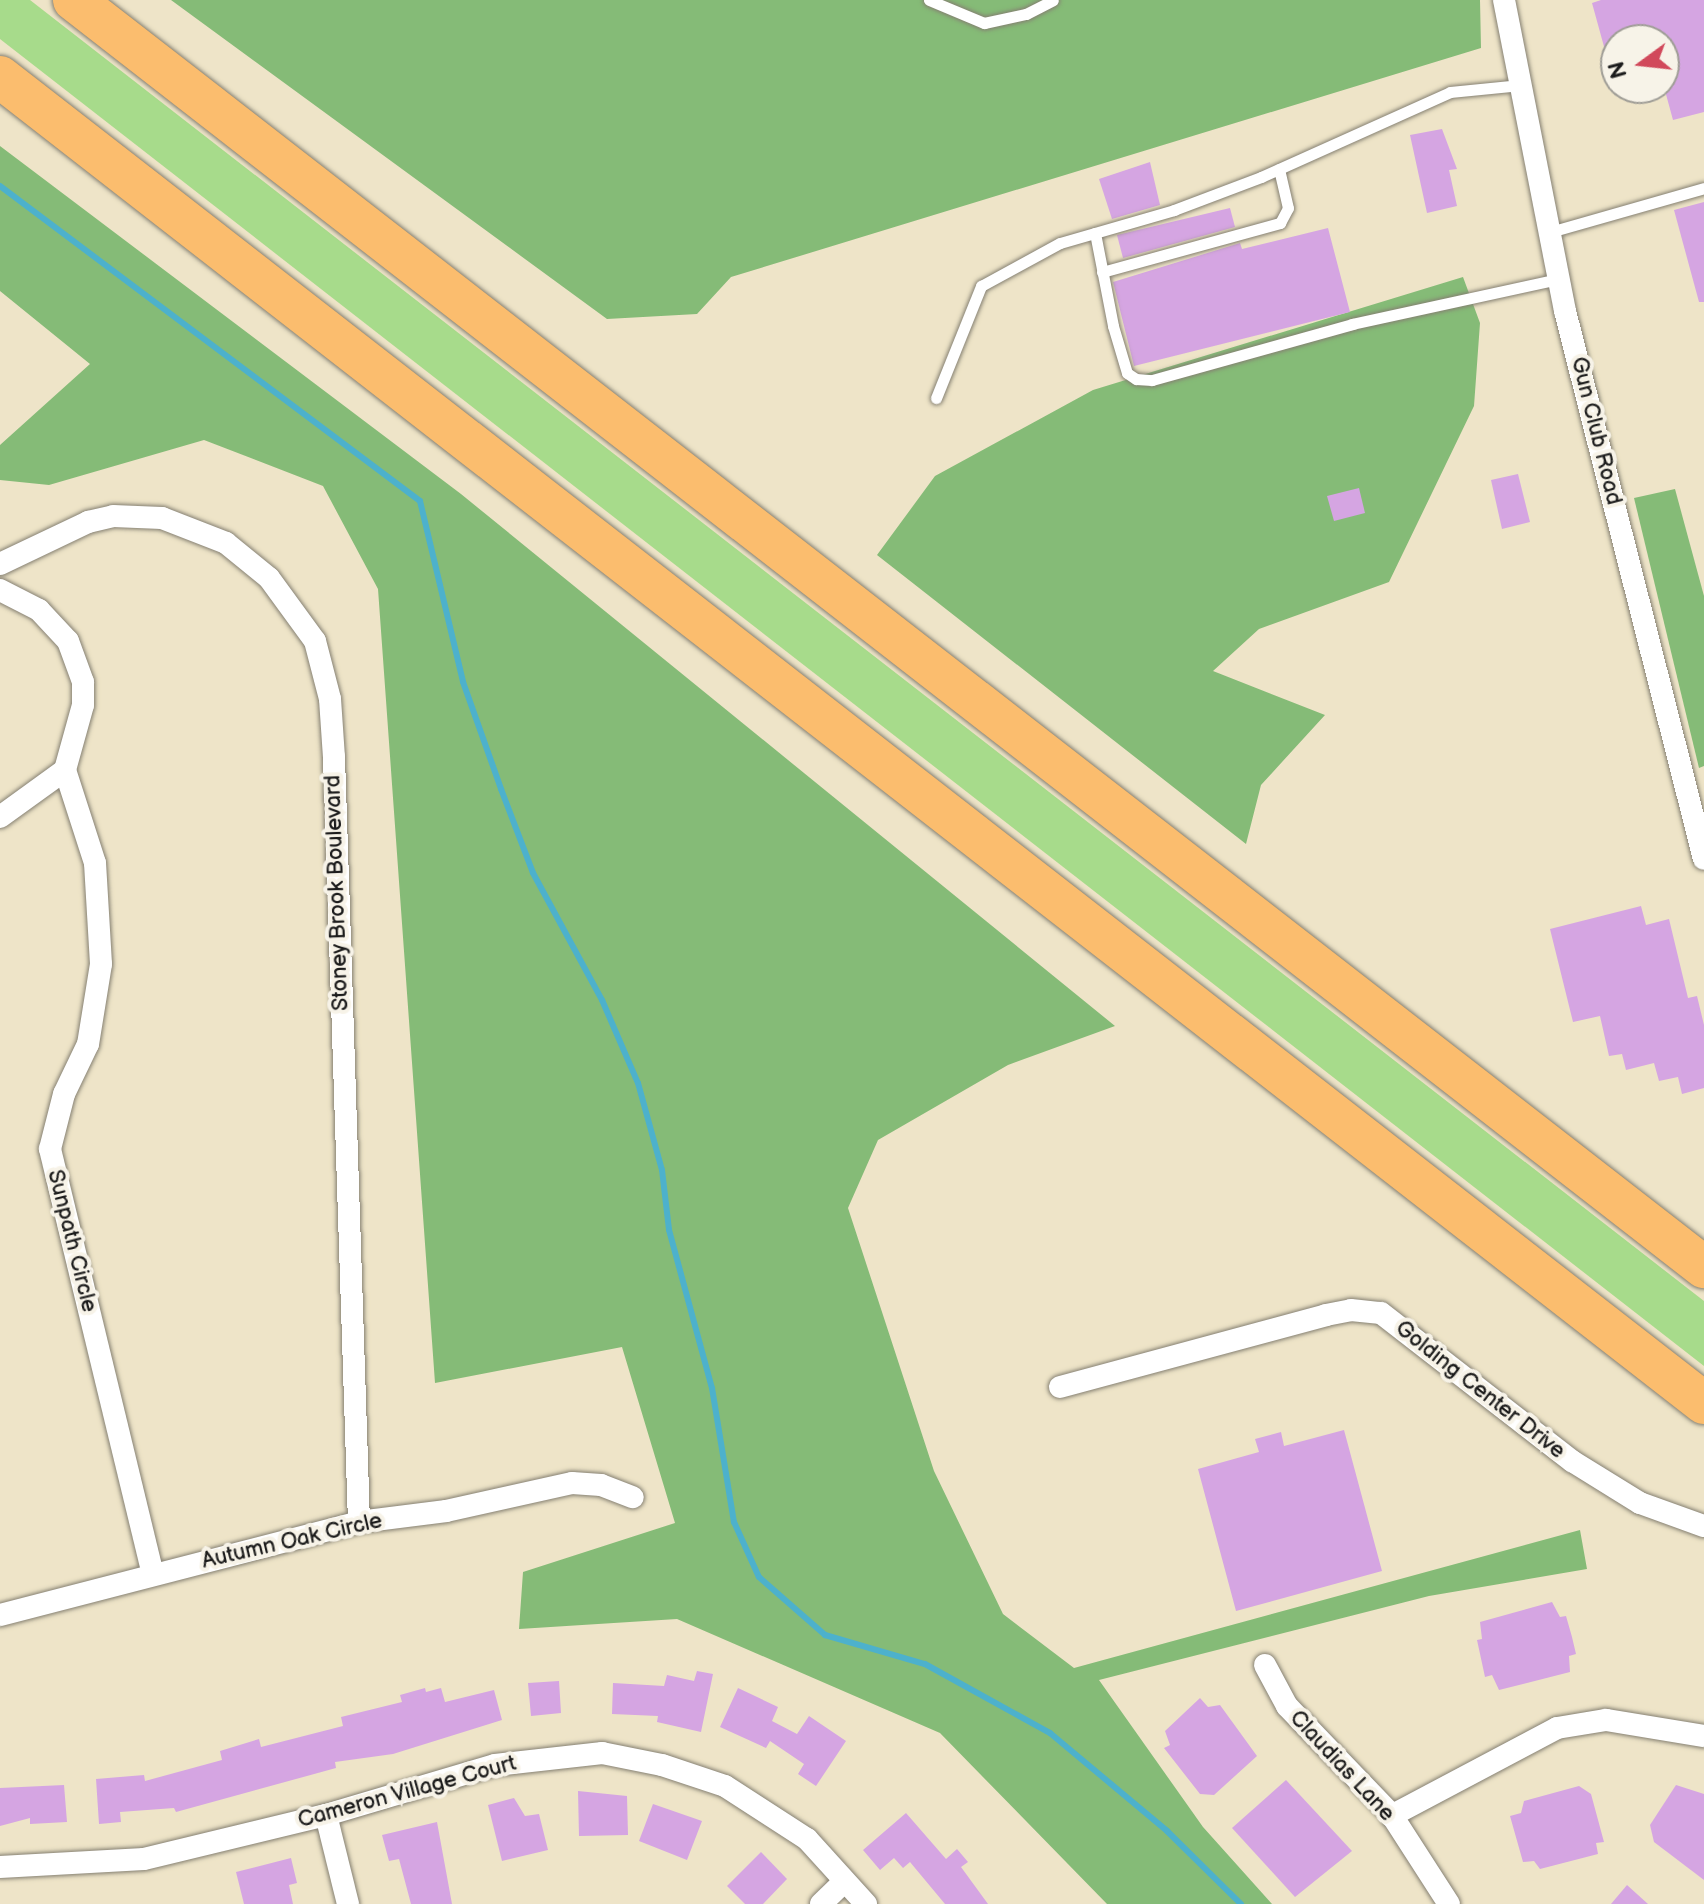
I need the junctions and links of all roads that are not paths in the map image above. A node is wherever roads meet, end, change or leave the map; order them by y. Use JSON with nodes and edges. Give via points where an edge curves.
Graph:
{"nodes":[{"id":1,"x":74,"y":0,"type":"edge"},
{"id":2,"x":929,"y":0,"type":"edge"},
{"id":3,"x":1053,"y":0,"type":"edge"},
{"id":4,"x":1504,"y":0,"type":"edge"},
{"id":5,"x":0,"y":77,"type":"edge"},
{"id":6,"x":1521,"y":85,"type":"junction"},
{"id":7,"x":1279,"y":169,"type":"junction"},
{"id":8,"x":1704,"y":188,"type":"edge"},
{"id":9,"x":1550,"y":232,"type":"junction"},
{"id":10,"x":1095,"y":233,"type":"junction"},
{"id":11,"x":1102,"y":272,"type":"junction"},
{"id":12,"x":1559,"y":279,"type":"junction"},
{"id":13,"x":936,"y":398,"type":"dead end"},
{"id":14,"x":0,"y":564,"type":"edge"},
{"id":15,"x":0,"y":590,"type":"edge"},
{"id":16,"x":65,"y":770,"type":"junction"},
{"id":17,"x":0,"y":817,"type":"edge"},
{"id":18,"x":1704,"y":859,"type":"edge"},
{"id":19,"x":1704,"y":1267,"type":"edge"},
{"id":20,"x":1060,"y":1387,"type":"dead end"},
{"id":21,"x":1704,"y":1403,"type":"edge"},
{"id":22,"x":633,"y":1497,"type":"dead end"},
{"id":23,"x":359,"y":1522,"type":"junction"},
{"id":24,"x":1704,"y":1526,"type":"edge"},
{"id":25,"x":153,"y":1575,"type":"junction"},
{"id":26,"x":0,"y":1615,"type":"edge"},
{"id":27,"x":1265,"y":1665,"type":"dead end"},
{"id":28,"x":1704,"y":1736,"type":"edge"},
{"id":29,"x":326,"y":1815,"type":"junction"},
{"id":30,"x":1391,"y":1816,"type":"junction"},
{"id":31,"x":0,"y":1867,"type":"edge"},
{"id":32,"x":844,"y":1882,"type":"junction"},
{"id":33,"x":348,"y":1904,"type":"edge"},
{"id":34,"x":821,"y":1904,"type":"edge"},
{"id":35,"x":866,"y":1904,"type":"edge"},
{"id":36,"x":1449,"y":1904,"type":"edge"}],
"edges":[{"from":1,"to":19,"type":"highway"},
{"from":2,"to":3,"type":"lane","via":[[984,23],[1026,14]]},
{"from":4,"to":6,"type":"street","name":"Gun Club Road"},
{"from":5,"to":21,"type":"highway"},
{"from":6,"to":7,"type":"lane","via":[[1450,92]]},
{"from":6,"to":9,"type":"street","name":"Gun Club Road"},
{"from":7,"to":10,"type":"lane"},
{"from":7,"to":11,"type":"lane","via":[[1288,208],[1280,223]]},
{"from":8,"to":9,"type":"lane"},
{"from":9,"to":12,"type":"street","name":"Gun Club Road"},
{"from":10,"to":11,"type":"lane"},
{"from":10,"to":13,"type":"lane","via":[[1060,243],[981,286]]},
{"from":11,"to":12,"type":"lane","via":[[1127,373],[1152,380],[1352,324]]},
{"from":12,"to":18,"type":"street","name":"Gun Club Road"},
{"from":14,"to":23,"type":"street","name":"Stoney Brook Boulevard","via":[[88,522],[113,516],[171,520],[226,543],[269,578],[315,641],[330,699],[334,757]]},
{"from":15,"to":16,"type":"street","via":[[26,600],[55,623],[77,661],[83,705]]},
{"from":16,"to":17,"type":"street"},
{"from":16,"to":25,"type":"street","name":"Sunpath Circle","via":[[95,863],[101,964],[88,1044],[64,1094],[50,1149]]},
{"from":20,"to":24,"type":"street","name":"Golding Center Drive","via":[[1326,1315],[1351,1310],[1381,1313],[1572,1461],[1640,1503]]},
{"from":22,"to":23,"type":"street","name":"Autumn Oak Circle","via":[[601,1485],[572,1483],[446,1511]]},
{"from":23,"to":25,"type":"street","name":"Autumn Oak Circle"},
{"from":25,"to":26,"type":"street","name":"Autumn Oak Circle"},
{"from":27,"to":30,"type":"street","name":"Claudias Lane","via":[[1287,1706]]},
{"from":28,"to":30,"type":"street","via":[[1606,1720],[1557,1728]]},
{"from":29,"to":31,"type":"street","name":"Cameron Village Court","via":[[144,1859]]},
{"from":29,"to":32,"type":"street","name":"Cameron Village Court","via":[[495,1765],[602,1753],[725,1786],[807,1839]]},
{"from":29,"to":33,"type":"street"},
{"from":30,"to":36,"type":"street","name":"Claudias Lane"},
{"from":32,"to":34,"type":"street"},
{"from":32,"to":35,"type":"street","name":"Cameron Village Court"}]}
